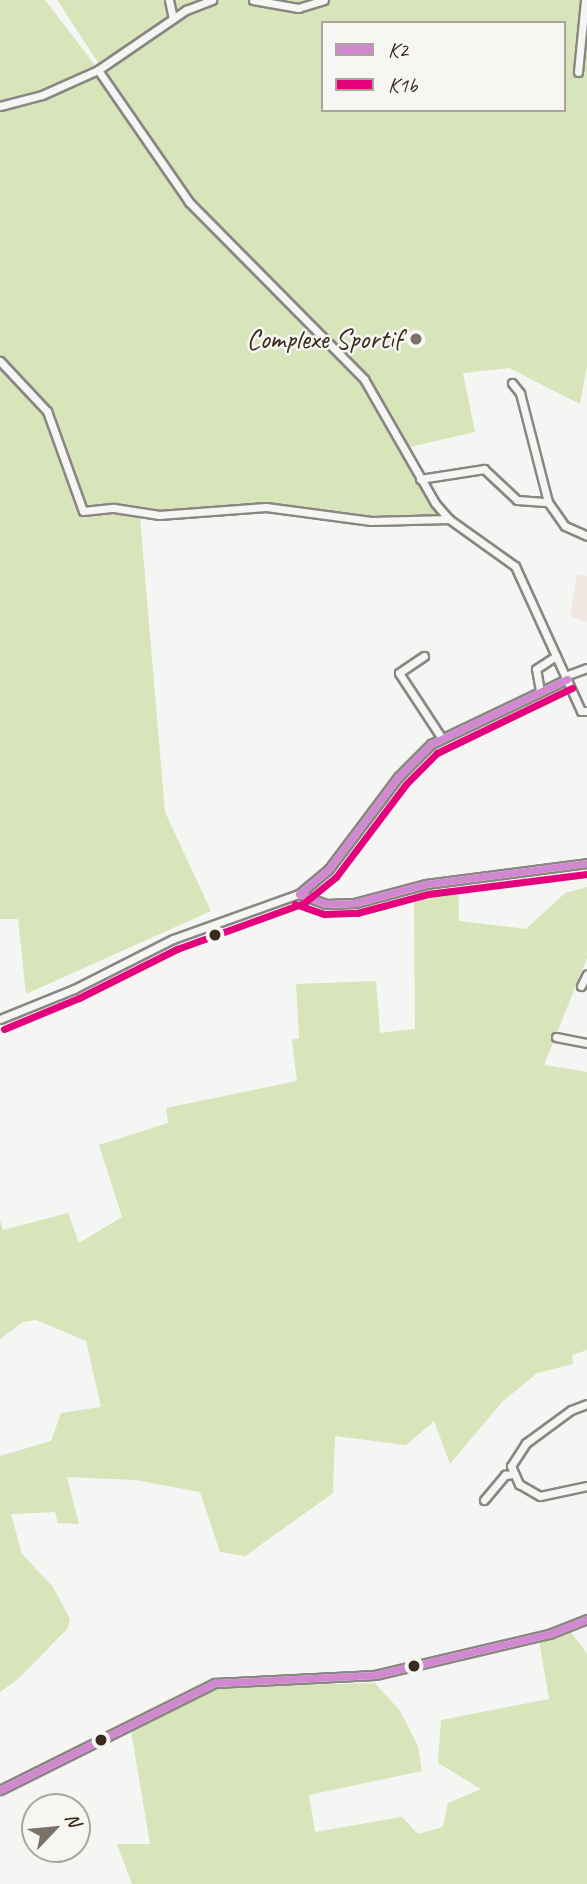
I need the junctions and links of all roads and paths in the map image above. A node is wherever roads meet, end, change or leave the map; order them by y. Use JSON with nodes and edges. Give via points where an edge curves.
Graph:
{"nodes":[{"id":1,"x":169,"y":0,"type":"edge"},
{"id":2,"x":212,"y":0,"type":"edge"},
{"id":3,"x":253,"y":0,"type":"edge"},
{"id":4,"x":324,"y":0,"type":"edge"},
{"id":5,"x":585,"y":0,"type":"edge"},
{"id":6,"x":173,"y":19,"type":"junction"},
{"id":7,"x":98,"y":70,"type":"junction"},
{"id":8,"x":578,"y":72,"type":"dead end"},
{"id":9,"x":0,"y":106,"type":"edge"},
{"id":10,"x":0,"y":361,"type":"edge"},
{"id":11,"x":512,"y":383,"type":"dead end"},
{"id":12,"x":420,"y":479,"type":"junction"},
{"id":13,"x":548,"y":502,"type":"junction"},
{"id":14,"x":449,"y":519,"type":"junction"},
{"id":15,"x":587,"y":536,"type":"edge"},
{"id":16,"x":424,"y":656,"type":"dead end"},
{"id":17,"x":556,"y":656,"type":"junction"},
{"id":18,"x":587,"y":668,"type":"edge"},
{"id":19,"x":566,"y":677,"type":"junction"},
{"id":20,"x":540,"y":691,"type":"junction"},
{"id":21,"x":587,"y":711,"type":"edge"},
{"id":22,"x":441,"y":737,"type":"junction"},
{"id":23,"x":587,"y":863,"type":"edge"},
{"id":24,"x":299,"y":894,"type":"junction"},
{"id":25,"x":587,"y":974,"type":"edge"},
{"id":26,"x":581,"y":986,"type":"dead end"},
{"id":27,"x":0,"y":1019,"type":"edge"},
{"id":28,"x":556,"y":1037,"type":"dead end"},
{"id":29,"x":587,"y":1043,"type":"edge"},
{"id":30,"x":587,"y":1404,"type":"edge"},
{"id":31,"x":513,"y":1474,"type":"junction"},
{"id":32,"x":587,"y":1486,"type":"edge"},
{"id":33,"x":484,"y":1500,"type":"dead end"},
{"id":34,"x":587,"y":1619,"type":"edge"},
{"id":35,"x":0,"y":1790,"type":"edge"}],
"edges":[{"from":1,"to":6,"type":"street"},
{"from":2,"to":6,"type":"street"},
{"from":3,"to":4,"type":"street","via":[[298,8]]},
{"from":5,"to":8,"type":"street"},
{"from":6,"to":7,"type":"street"},
{"from":7,"to":9,"type":"street","via":[[42,95]]},
{"from":7,"to":12,"type":"street","via":[[189,202],[376,396]]},
{"from":10,"to":14,"type":"street","via":[[47,411],[83,511],[114,508],[159,515],[266,507],[371,521]]},
{"from":11,"to":13,"type":"street","via":[[520,393]]},
{"from":12,"to":13,"type":"street","via":[[484,469],[517,500]]},
{"from":12,"to":14,"type":"street"},
{"from":13,"to":15,"type":"street","via":[[557,519]]},
{"from":14,"to":17,"type":"street","via":[[515,566]]},
{"from":16,"to":22,"type":"street","via":[[398,673]]},
{"from":17,"to":19,"type":"street"},
{"from":17,"to":20,"type":"street","via":[[536,669]]},
{"from":18,"to":19,"type":"street"},
{"from":19,"to":20,"type":"street"},
{"from":19,"to":21,"type":"street","via":[[581,711]]},
{"from":20,"to":22,"type":"street"},
{"from":22,"to":24,"type":"street","via":[[398,777],[328,870]]},
{"from":23,"to":24,"type":"street","via":[[426,884],[339,905],[311,901]]},
{"from":24,"to":27,"type":"street","via":[[173,939],[74,989]]},
{"from":25,"to":26,"type":"street"},
{"from":28,"to":29,"type":"street"},
{"from":30,"to":31,"type":"street","via":[[571,1410],[526,1443],[514,1457]]},
{"from":31,"to":32,"type":"street","via":[[528,1493],[540,1496]]},
{"from":31,"to":33,"type":"street","via":[[505,1475]]},
{"from":34,"to":35,"type":"street","via":[[550,1634],[374,1675],[215,1683]]}]}
